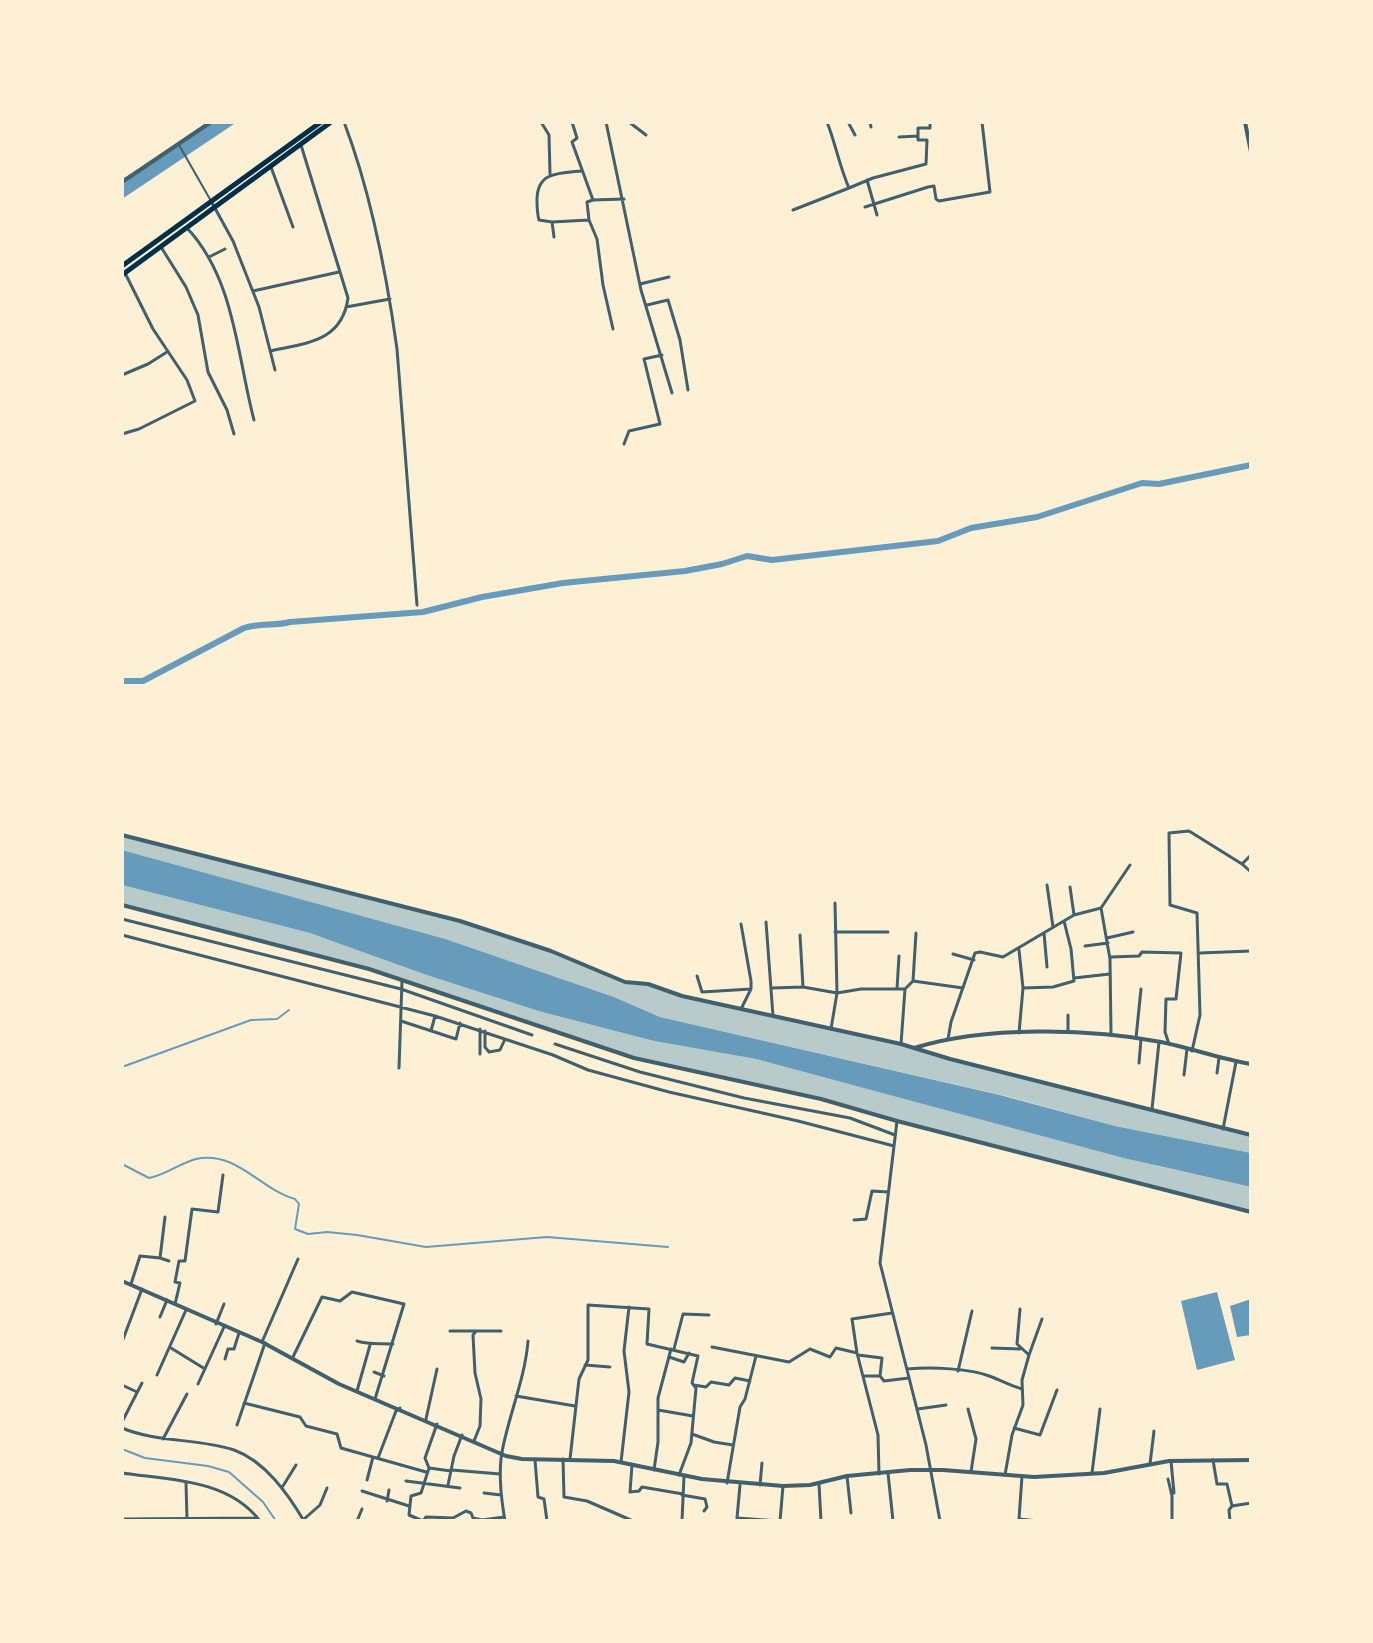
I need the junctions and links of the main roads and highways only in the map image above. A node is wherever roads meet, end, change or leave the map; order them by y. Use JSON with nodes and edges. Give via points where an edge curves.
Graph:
{"nodes":[{"id":1,"x":321,"y":122,"type":"edge"},
{"id":2,"x":331,"y":122,"type":"edge"},
{"id":3,"x":212,"y":204,"type":"junction"},
{"id":4,"x":123,"y":271,"type":"edge"}],
"edges":[{"from":1,"to":3,"type":"highway"},
{"from":2,"to":3,"type":"highway"},
{"from":3,"to":4,"type":"highway"},
{"from":3,"to":4,"type":"highway","via":[[187,228]]}]}
